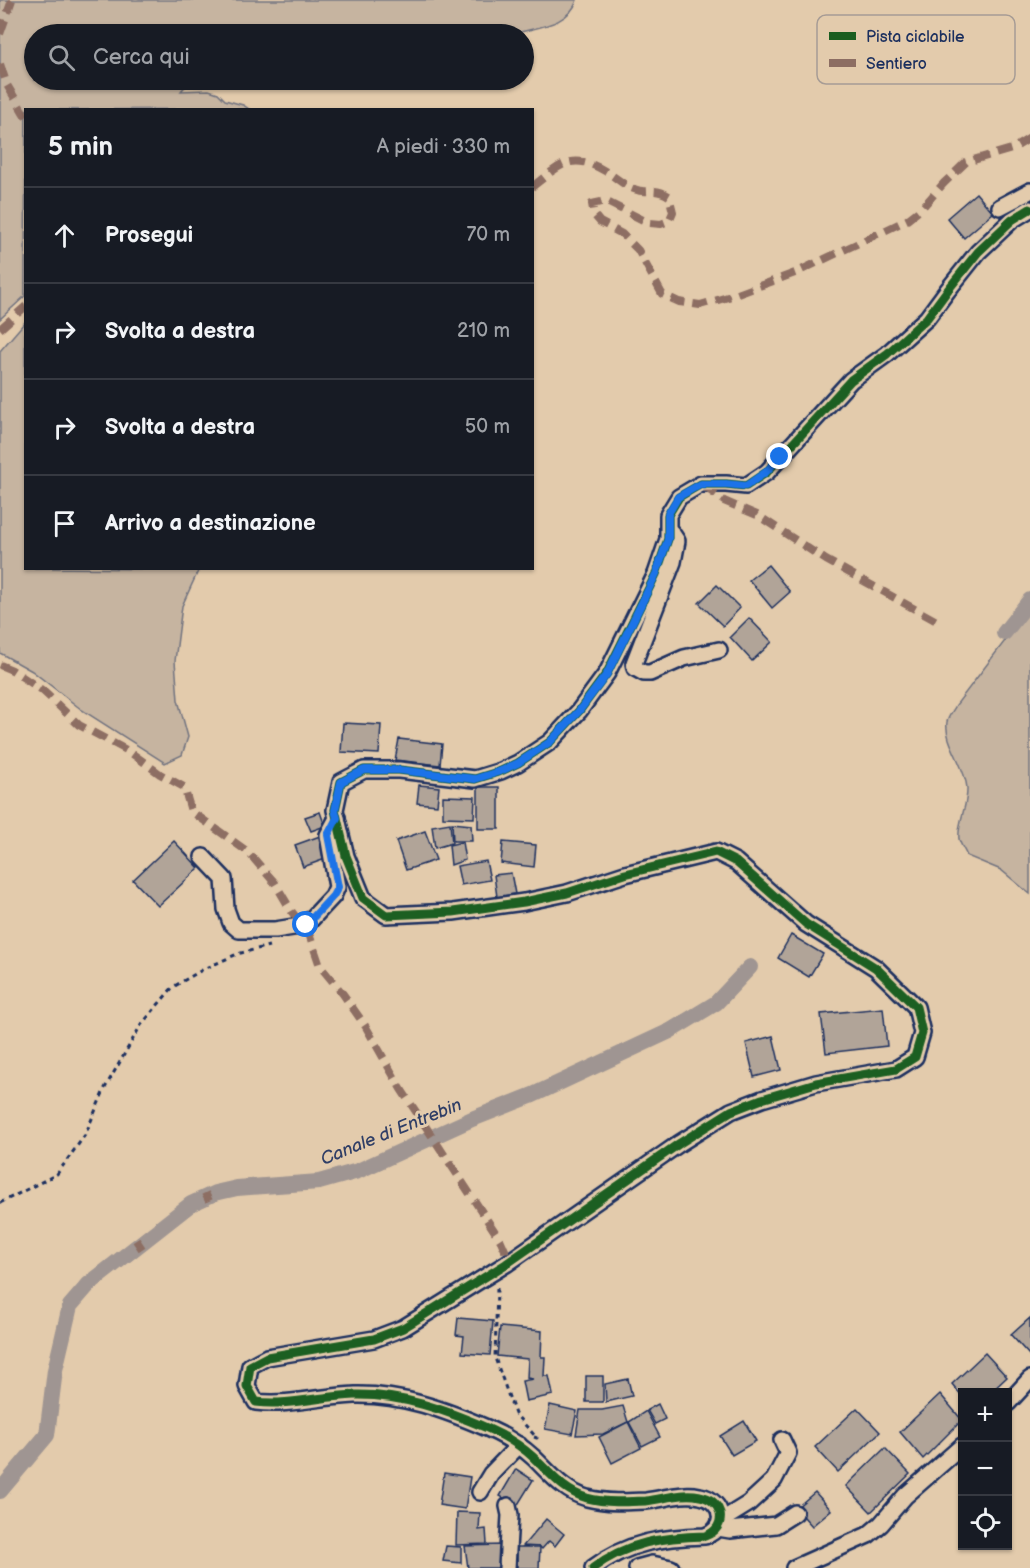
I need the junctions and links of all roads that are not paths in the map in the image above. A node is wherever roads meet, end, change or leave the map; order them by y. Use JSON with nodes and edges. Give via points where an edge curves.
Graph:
{"nodes":[{"id":1,"x":1030,"y":191,"type":"edge"},
{"id":2,"x":1000,"y":207,"type":"dead end"},
{"id":3,"x":1030,"y":209,"type":"edge"},
{"id":4,"x":668,"y":527,"type":"junction"},
{"id":5,"x":719,"y":650,"type":"dead end"},
{"id":6,"x":337,"y":818,"type":"junction"},
{"id":7,"x":203,"y":857,"type":"dead end"},
{"id":8,"x":1030,"y":1379,"type":"edge"},
{"id":9,"x":1012,"y":1399,"type":"edge"},
{"id":10,"x":782,"y":1440,"type":"dead end"},
{"id":11,"x":524,"y":1441,"type":"junction"},
{"id":12,"x":958,"y":1450,"type":"edge"},
{"id":13,"x":480,"y":1492,"type":"dead end"},
{"id":14,"x":508,"y":1506,"type":"dead end"},
{"id":15,"x":795,"y":1513,"type":"dead end"},
{"id":16,"x":719,"y":1522,"type":"junction"},
{"id":17,"x":507,"y":1568,"type":"edge"},
{"id":18,"x":593,"y":1568,"type":"edge"},
{"id":19,"x":637,"y":1568,"type":"edge"},
{"id":20,"x":671,"y":1568,"type":"edge"},
{"id":21,"x":794,"y":1568,"type":"edge"}],
"edges":[{"from":1,"to":2,"type":"street"},
{"from":3,"to":4,"type":"street","via":[[978,252],[927,318],[851,380],[766,472],[746,486],[701,484],[678,497],[668,514]]},
{"from":4,"to":5,"type":"street","via":[[677,541],[673,562],[635,668],[650,673],[684,658]]},
{"from":4,"to":6,"type":"street","via":[[656,574],[607,674],[550,742],[518,763],[475,779],[364,770],[341,782]]},
{"from":6,"to":7,"type":"street","via":[[328,835],[338,887],[306,925],[239,930],[226,909],[224,879]]},
{"from":6,"to":11,"type":"street","via":[[346,856],[363,898],[386,915],[453,912],[524,902],[716,852],[736,862],[806,924],[876,968],[916,1007],[922,1033],[915,1057],[896,1069],[816,1083],[730,1111],[506,1264],[403,1328],[374,1339],[267,1357],[250,1365],[247,1386],[256,1402],[275,1404],[358,1395],[395,1398],[431,1405]]},
{"from":8,"to":9,"type":"street"},
{"from":10,"to":16,"type":"street","via":[[788,1453],[774,1480],[748,1504]]},
{"from":11,"to":13,"type":"street","via":[[491,1474]]},
{"from":11,"to":16,"type":"street","via":[[570,1491],[605,1501],[646,1501],[681,1495],[707,1497],[713,1501]]},
{"from":12,"to":21,"type":"street","via":[[905,1496],[868,1535]]},
{"from":14,"to":17,"type":"street"},
{"from":15,"to":16,"type":"street","via":[[776,1525],[730,1530]]},
{"from":16,"to":18,"type":"street","via":[[712,1534],[656,1539]]},
{"from":19,"to":20,"type":"street","via":[[652,1564]]}]}
